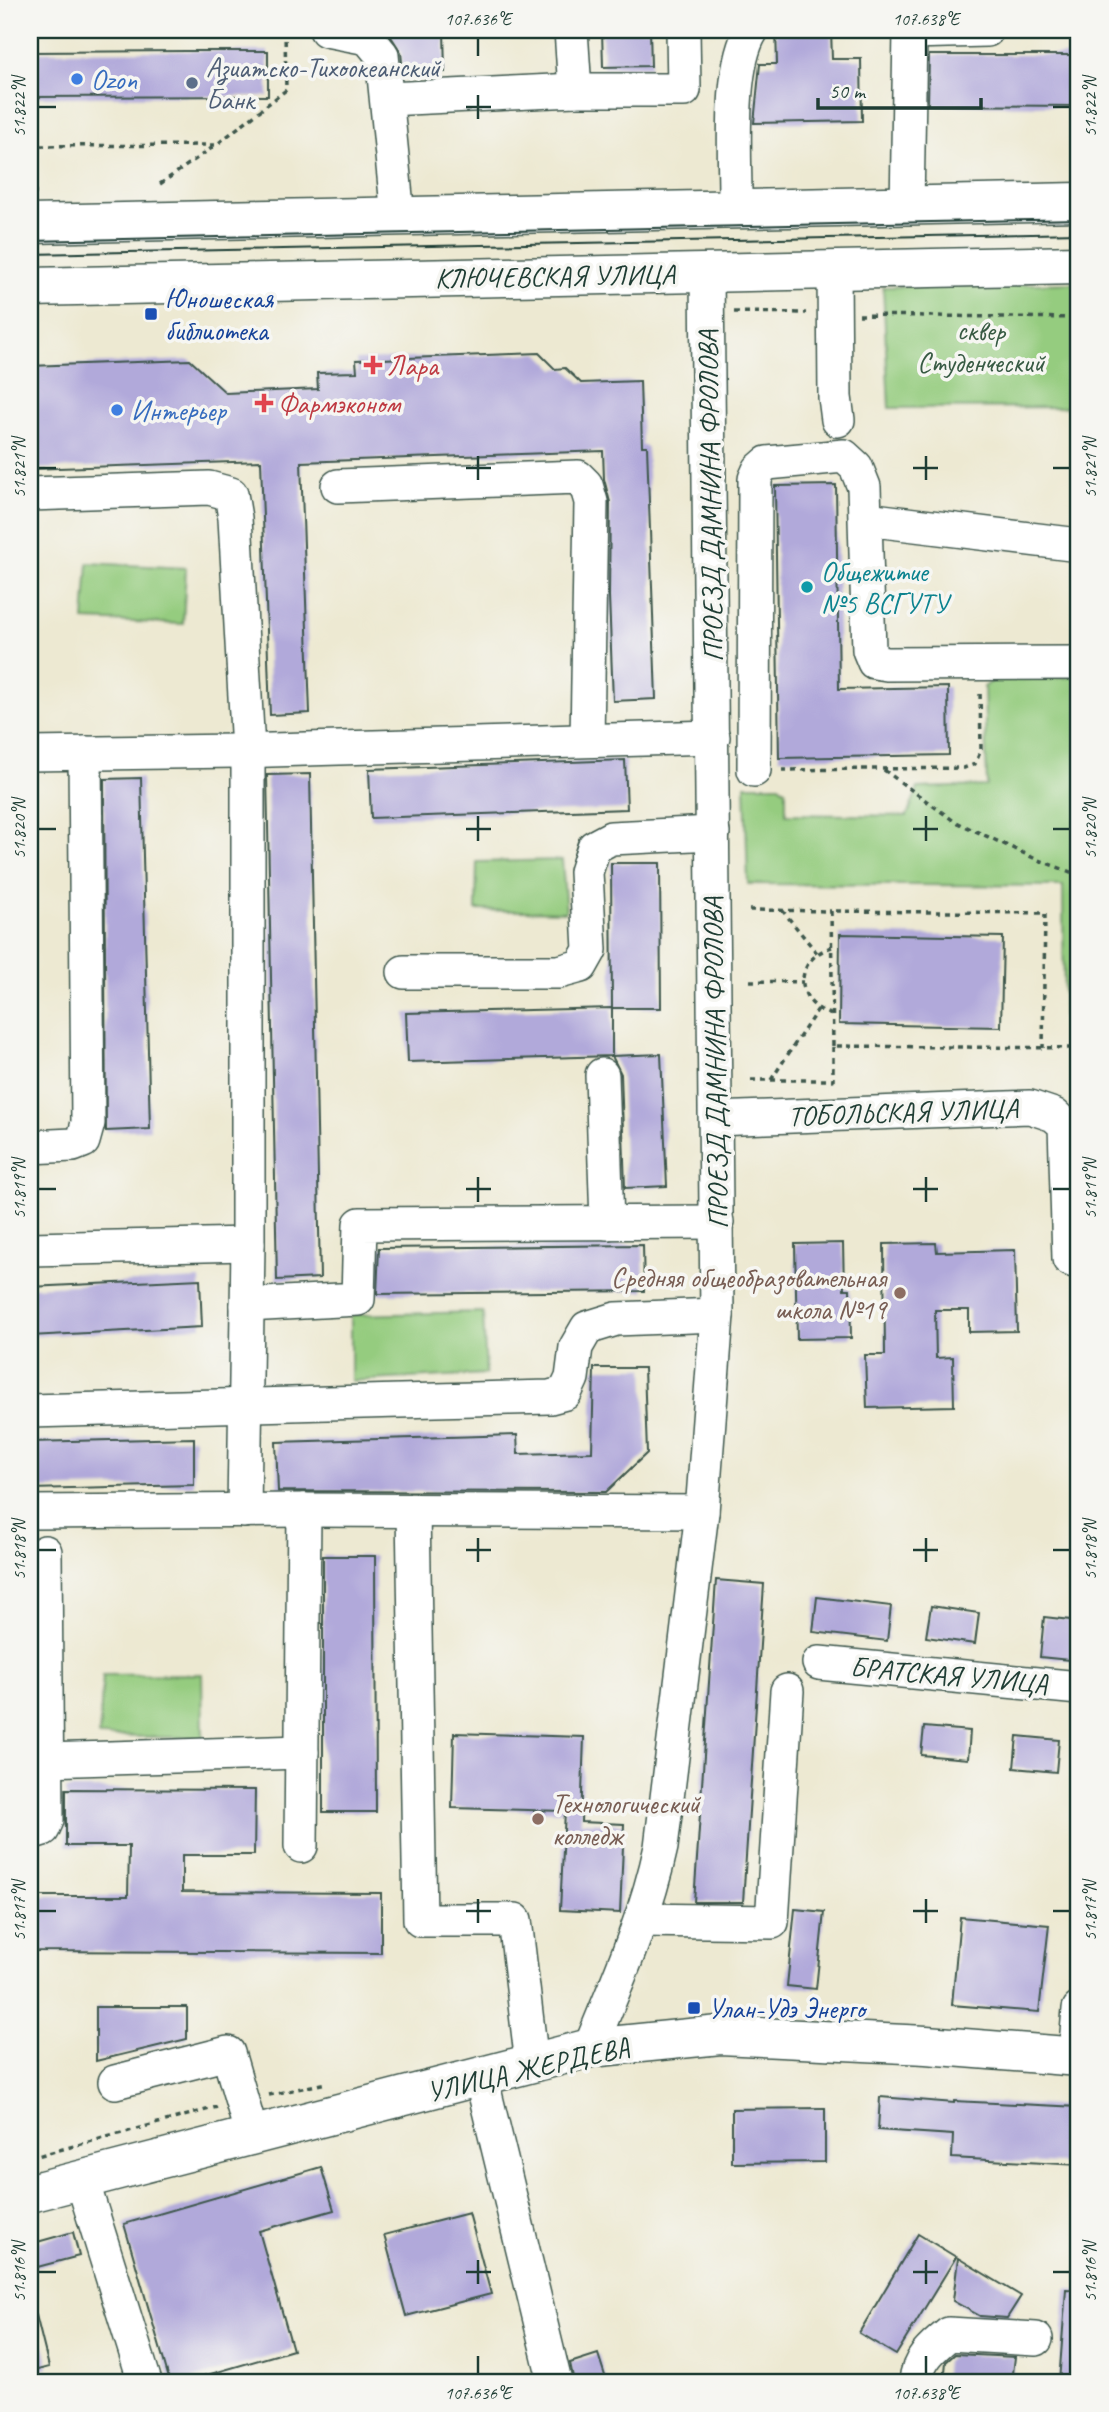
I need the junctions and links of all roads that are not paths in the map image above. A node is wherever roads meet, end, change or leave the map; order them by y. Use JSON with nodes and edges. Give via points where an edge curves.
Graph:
{"nodes":[{"id":1,"x":326,"y":30,"type":"edge"},
{"id":2,"x":571,"y":30,"type":"edge"},
{"id":3,"x":683,"y":30,"type":"edge"},
{"id":4,"x":752,"y":30,"type":"edge"},
{"id":5,"x":987,"y":30,"type":"edge"},
{"id":6,"x":910,"y":31,"type":"edge"},
{"id":7,"x":368,"y":34,"type":"edge"},
{"id":8,"x":575,"y":90,"type":"junction"},
{"id":9,"x":387,"y":99,"type":"junction"},
{"id":10,"x":1079,"y":202,"type":"edge"},
{"id":11,"x":907,"y":206,"type":"junction"},
{"id":12,"x":735,"y":211,"type":"junction"},
{"id":13,"x":32,"y":212,"type":"edge"},
{"id":14,"x":398,"y":217,"type":"junction"},
{"id":15,"x":1079,"y":265,"type":"edge"},
{"id":16,"x":834,"y":271,"type":"junction"},
{"id":17,"x":707,"y":273,"type":"junction"},
{"id":18,"x":30,"y":287,"type":"edge"},
{"id":19,"x":838,"y":420,"type":"dead end"},
{"id":20,"x":338,"y":486,"type":"dead end"},
{"id":21,"x":30,"y":494,"type":"edge"},
{"id":22,"x":866,"y":519,"type":"junction"},
{"id":23,"x":1079,"y":545,"type":"edge"},
{"id":24,"x":1079,"y":663,"type":"edge"},
{"id":25,"x":712,"y":737,"type":"junction"},
{"id":26,"x":587,"y":740,"type":"junction"},
{"id":27,"x":248,"y":750,"type":"junction"},
{"id":28,"x":85,"y":753,"type":"junction"},
{"id":29,"x":30,"y":754,"type":"edge"},
{"id":30,"x":754,"y":770,"type":"road end"},
{"id":31,"x":713,"y":833,"type":"junction"},
{"id":32,"x":404,"y":972,"type":"dead end"},
{"id":33,"x":603,"y":1075,"type":"dead end"},
{"id":34,"x":716,"y":1119,"type":"junction"},
{"id":35,"x":30,"y":1147,"type":"edge"},
{"id":36,"x":717,"y":1222,"type":"junction"},
{"id":37,"x":607,"y":1223,"type":"junction"},
{"id":38,"x":248,"y":1244,"type":"junction"},
{"id":39,"x":30,"y":1250,"type":"edge"},
{"id":40,"x":1079,"y":1263,"type":"edge"},
{"id":41,"x":247,"y":1305,"type":"junction"},
{"id":42,"x":718,"y":1315,"type":"junction"},
{"id":43,"x":244,"y":1404,"type":"junction"},
{"id":44,"x":30,"y":1411,"type":"edge"},
{"id":45,"x":304,"y":1510,"type":"junction"},
{"id":46,"x":244,"y":1511,"type":"junction"},
{"id":47,"x":413,"y":1511,"type":"junction"},
{"id":48,"x":30,"y":1512,"type":"edge"},
{"id":49,"x":702,"y":1512,"type":"junction"},
{"id":50,"x":45,"y":1552,"type":"dead end"},
{"id":51,"x":819,"y":1663,"type":"dead end"},
{"id":52,"x":1079,"y":1688,"type":"edge"},
{"id":53,"x":787,"y":1690,"type":"dead end"},
{"id":54,"x":302,"y":1752,"type":"junction"},
{"id":55,"x":45,"y":1760,"type":"junction"},
{"id":56,"x":30,"y":1833,"type":"edge"},
{"id":57,"x":301,"y":1846,"type":"dead end"},
{"id":58,"x":641,"y":1920,"type":"junction"},
{"id":59,"x":1079,"y":2009,"type":"edge"},
{"id":60,"x":590,"y":2048,"type":"junction"},
{"id":61,"x":1077,"y":2057,"type":"edge"},
{"id":62,"x":532,"y":2064,"type":"junction"},
{"id":63,"x":481,"y":2077,"type":"junction"},
{"id":64,"x":115,"y":2082,"type":"dead end"},
{"id":65,"x":252,"y":2136,"type":"junction"},
{"id":66,"x":82,"y":2180,"type":"junction"},
{"id":67,"x":30,"y":2193,"type":"edge"},
{"id":68,"x":1036,"y":2339,"type":"dead end"},
{"id":69,"x":145,"y":2382,"type":"edge"},
{"id":70,"x":555,"y":2382,"type":"edge"},
{"id":71,"x":916,"y":2382,"type":"edge"}],
"edges":[{"from":1,"to":7,"type":"street"},
{"from":2,"to":8,"type":"street"},
{"from":3,"to":8,"type":"street","via":[[684,90]]},
{"from":4,"to":12,"type":"street","via":[[736,76]]},
{"from":5,"to":6,"type":"street"},
{"from":6,"to":11,"type":"street"},
{"from":7,"to":9,"type":"street","via":[[383,55]]},
{"from":8,"to":9,"type":"street"},
{"from":9,"to":14,"type":"street"},
{"from":10,"to":11,"type":"main road"},
{"from":11,"to":12,"type":"main road"},
{"from":12,"to":14,"type":"main road"},
{"from":13,"to":14,"type":"main road"},
{"from":15,"to":16,"type":"main road","name":"КЛЮЧЕВСКАЯ УЛИЦА"},
{"from":16,"to":17,"type":"main road","name":"КЛЮЧЕВСКАЯ УЛИЦА"},
{"from":16,"to":19,"type":"street"},
{"from":17,"to":18,"type":"main road","name":"КЛЮЧЕВСКАЯ УЛИЦА"},
{"from":17,"to":25,"type":"street","name":"ПРОЕЗД ДАМНИНА ФРОЛОВА"},
{"from":20,"to":26,"type":"street","via":[[578,477],[586,485],[591,502]]},
{"from":21,"to":27,"type":"street","via":[[209,488],[231,494]]},
{"from":22,"to":23,"type":"street"},
{"from":22,"to":24,"type":"street","via":[[869,650],[874,662]]},
{"from":22,"to":30,"type":"street","via":[[864,487],[856,467],[844,456],[767,463],[759,470],[755,479]]},
{"from":25,"to":26,"type":"street"},
{"from":25,"to":31,"type":"street","name":"ПРОЕЗД ДАМНИНА ФРОЛОВА"},
{"from":26,"to":27,"type":"street"},
{"from":27,"to":28,"type":"street"},
{"from":27,"to":38,"type":"street"},
{"from":28,"to":29,"type":"street"},
{"from":28,"to":35,"type":"street","via":[[88,1123],[83,1141],[74,1145]]},
{"from":31,"to":32,"type":"street","via":[[611,838],[594,847],[586,872],[590,950],[581,966],[559,972]]},
{"from":31,"to":34,"type":"street","name":"ПРОЕЗД ДАМНИНА ФРОЛОВА"},
{"from":33,"to":37,"type":"street"},
{"from":34,"to":36,"type":"street","name":"ПРОЕЗД ДАМНИНА ФРОЛОВА"},
{"from":34,"to":40,"type":"street","name":"ТОБОЛЬСКАЯ УЛИЦА","via":[[1030,1107],[1054,1115],[1065,1125],[1069,1259]]},
{"from":36,"to":37,"type":"street"},
{"from":36,"to":42,"type":"street","name":"ПРОЕЗД ДАМНИНА ФРОЛОВА"},
{"from":37,"to":41,"type":"street","via":[[360,1224],[358,1299]]},
{"from":38,"to":39,"type":"street"},
{"from":38,"to":41,"type":"street"},
{"from":41,"to":43,"type":"street"},
{"from":42,"to":43,"type":"street","via":[[616,1319],[587,1328],[576,1347],[565,1393],[550,1397]]},
{"from":42,"to":49,"type":"street","name":"ПРОЕЗД ДАМНИНА ФРОЛОВА"},
{"from":43,"to":44,"type":"street"},
{"from":43,"to":46,"type":"street"},
{"from":45,"to":46,"type":"street"},
{"from":45,"to":47,"type":"street"},
{"from":45,"to":54,"type":"street"},
{"from":46,"to":48,"type":"street"},
{"from":47,"to":49,"type":"street"},
{"from":47,"to":62,"type":"street","via":[[421,1920],[515,1920]]},
{"from":49,"to":58,"type":"street","name":"ПРОЕЗД ДАМНИНА ФРОЛОВА","via":[[661,1847]]},
{"from":50,"to":55,"type":"street"},
{"from":51,"to":52,"type":"street","name":"БРАТСКАЯ УЛИЦА"},
{"from":53,"to":58,"type":"street","via":[[772,1922]]},
{"from":54,"to":55,"type":"street"},
{"from":54,"to":57,"type":"street"},
{"from":55,"to":56,"type":"street","via":[[47,1820],[43,1829]]},
{"from":58,"to":60,"type":"street","name":"ПРОЕЗД ДАМНИНА ФРОЛОВА"},
{"from":59,"to":61,"type":"street"},
{"from":60,"to":61,"type":"main road","name":"УЛИЦА ЖЕРДЕВА","via":[[720,2035]]},
{"from":60,"to":62,"type":"main road","name":"УЛИЦА ЖЕРДЕВА"},
{"from":62,"to":63,"type":"main road","name":"УЛИЦА ЖЕРДЕВА"},
{"from":63,"to":65,"type":"main road","name":"УЛИЦА ЖЕРДЕВА"},
{"from":63,"to":70,"type":"street"},
{"from":64,"to":65,"type":"street","via":[[228,2053]]},
{"from":65,"to":66,"type":"main road","name":"УЛИЦА ЖЕРДЕВА"},
{"from":66,"to":67,"type":"main road","name":"УЛИЦА ЖЕРДЕВА"},
{"from":66,"to":69,"type":"street"},
{"from":68,"to":71,"type":"street","via":[[949,2334],[929,2350]]}]}
